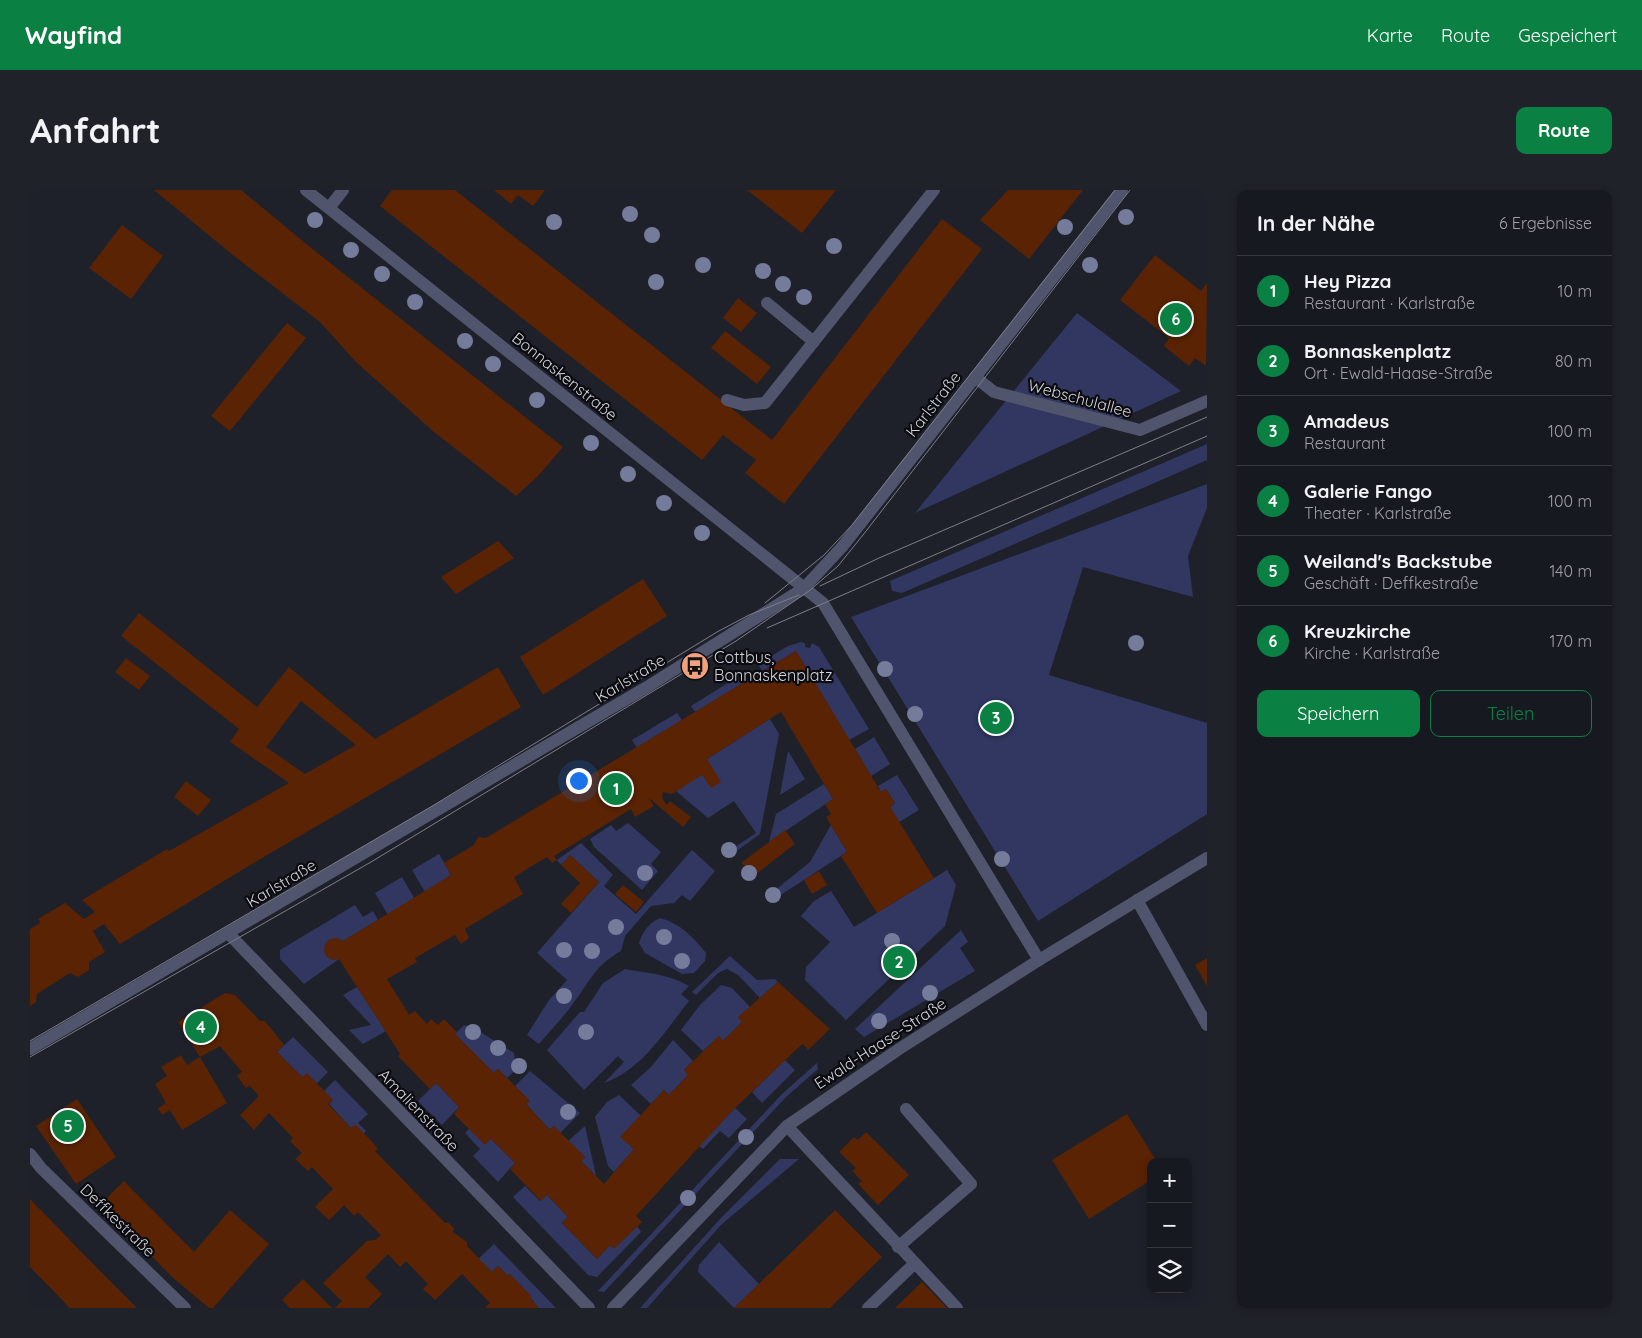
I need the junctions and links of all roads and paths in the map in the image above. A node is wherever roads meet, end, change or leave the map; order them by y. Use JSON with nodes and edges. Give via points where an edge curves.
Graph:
{"nodes":[{"id":1,"x":306,"y":190,"type":"edge"},
{"id":2,"x":343,"y":190,"type":"edge"},
{"id":3,"x":934,"y":190,"type":"edge"},
{"id":4,"x":1122,"y":190,"type":"edge"},
{"id":5,"x":329,"y":208,"type":"junction"},
{"id":6,"x":766,"y":303,"type":"dead end"},
{"id":7,"x":814,"y":342,"type":"junction"},
{"id":8,"x":975,"y":377,"type":"junction"},
{"id":9,"x":727,"y":400,"type":"dead end"},
{"id":10,"x":1207,"y":401,"type":"edge"},
{"id":11,"x":804,"y":588,"type":"junction"},
{"id":12,"x":1207,"y":858,"type":"edge"},
{"id":13,"x":1137,"y":900,"type":"junction"},
{"id":14,"x":228,"y":933,"type":"junction"},
{"id":15,"x":1038,"y":960,"type":"junction"},
{"id":16,"x":1207,"y":1025,"type":"edge"},
{"id":17,"x":30,"y":1049,"type":"edge"},
{"id":18,"x":906,"y":1109,"type":"dead end"},
{"id":19,"x":787,"y":1126,"type":"junction"},
{"id":20,"x":30,"y":1154,"type":"edge"},
{"id":21,"x":898,"y":1247,"type":"junction"},
{"id":22,"x":914,"y":1264,"type":"junction"},
{"id":23,"x":185,"y":1308,"type":"edge"},
{"id":24,"x":589,"y":1308,"type":"edge"},
{"id":25,"x":613,"y":1308,"type":"edge"},
{"id":26,"x":868,"y":1308,"type":"edge"},
{"id":27,"x":957,"y":1308,"type":"edge"}],
"edges":[{"from":1,"to":5,"type":"street","name":"Bonnaskenstraße"},
{"from":2,"to":5,"type":"street"},
{"from":3,"to":7,"type":"street"},
{"from":4,"to":8,"type":"street","name":"Karlstraße"},
{"from":5,"to":11,"type":"street","name":"Bonnaskenstraße"},
{"from":6,"to":7,"type":"street"},
{"from":7,"to":9,"type":"street","via":[[765,404],[744,405]]},
{"from":8,"to":10,"type":"street","name":"Webschulallee","via":[[994,392],[1140,430]]},
{"from":8,"to":11,"type":"street","name":"Karlstraße","via":[[842,548]]},
{"from":11,"to":14,"type":"street","name":"Karlstraße","via":[[647,687]]},
{"from":11,"to":15,"type":"street","name":"Bonnaskenstraße","via":[[829,612]]},
{"from":12,"to":13,"type":"street","name":"Ewald-Haase-Straße"},
{"from":13,"to":15,"type":"street","name":"Ewald-Haase-Straße"},
{"from":13,"to":16,"type":"street"},
{"from":14,"to":17,"type":"street","name":"Karlstraße"},
{"from":14,"to":24,"type":"street","name":"Amalienstraße"},
{"from":15,"to":19,"type":"street","name":"Ewald-Haase-Straße","via":[[855,1077]]},
{"from":18,"to":21,"type":"street","via":[[971,1184]]},
{"from":19,"to":21,"type":"street"},
{"from":19,"to":25,"type":"street","name":"Ewald-Haase-Straße"},
{"from":20,"to":23,"type":"street","name":"Deffkestraße"},
{"from":21,"to":22,"type":"street"},
{"from":22,"to":26,"type":"street"},
{"from":22,"to":27,"type":"street"}]}
